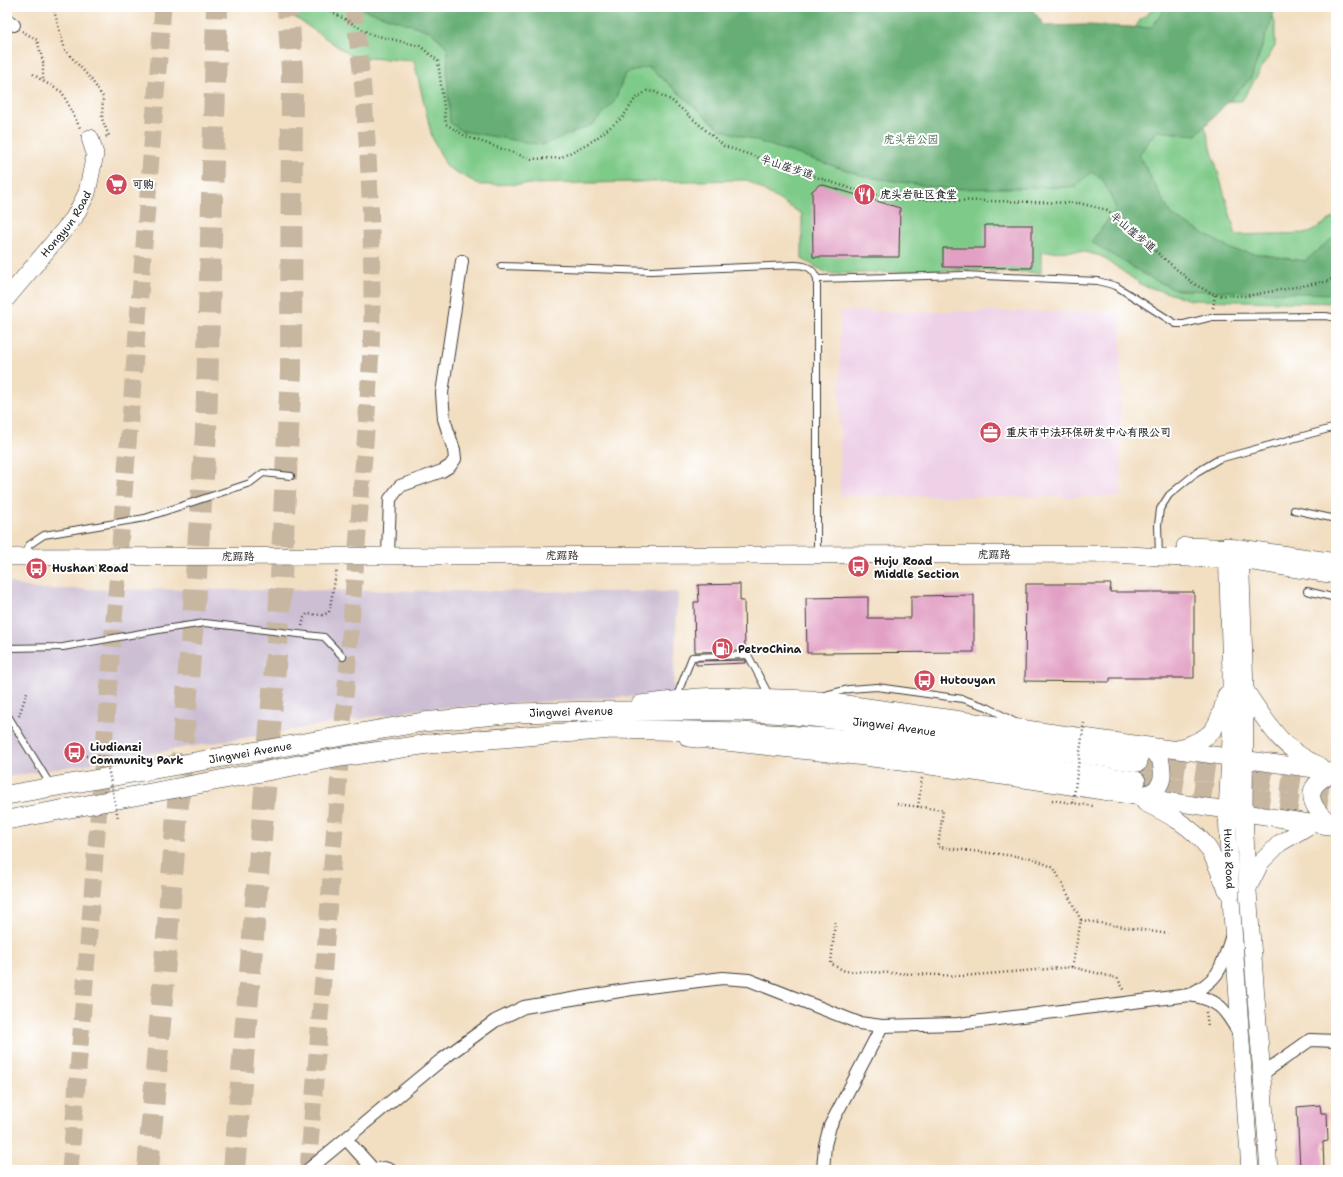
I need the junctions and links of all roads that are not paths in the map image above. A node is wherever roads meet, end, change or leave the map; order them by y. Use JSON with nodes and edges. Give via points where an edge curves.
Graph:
{"nodes":[{"id":1,"x":90,"y":138,"type":"road end"},
{"id":2,"x":462,"y":261,"type":"dead end"},
{"id":3,"x":501,"y":266,"type":"dead end"},
{"id":4,"x":817,"y":279,"type":"junction"},
{"id":5,"x":7,"y":298,"type":"edge"},
{"id":6,"x":1336,"y":318,"type":"edge"},
{"id":7,"x":1336,"y":428,"type":"edge"},
{"id":8,"x":291,"y":476,"type":"dead end"},
{"id":9,"x":1294,"y":510,"type":"dead end"},
{"id":10,"x":1336,"y":519,"type":"edge"},
{"id":11,"x":1159,"y":552,"type":"junction"},
{"id":12,"x":1234,"y":553,"type":"junction"},
{"id":13,"x":388,"y":555,"type":"junction"},
{"id":14,"x":817,"y":556,"type":"junction"},
{"id":15,"x":15,"y":557,"type":"edge"},
{"id":16,"x":1336,"y":562,"type":"edge"},
{"id":17,"x":1336,"y":575,"type":"edge"},
{"id":18,"x":1307,"y":591,"type":"dead end"},
{"id":19,"x":1336,"y":598,"type":"edge"},
{"id":20,"x":7,"y":648,"type":"edge"},
{"id":21,"x":343,"y":657,"type":"dead end"},
{"id":22,"x":1231,"y":674,"type":"junction"},
{"id":23,"x":1245,"y":690,"type":"junction"},
{"id":24,"x":770,"y":696,"type":"junction"},
{"id":25,"x":675,"y":700,"type":"junction"},
{"id":26,"x":595,"y":710,"type":"junction"},
{"id":27,"x":7,"y":714,"type":"edge"},
{"id":28,"x":1176,"y":749,"type":"junction"},
{"id":29,"x":1141,"y":754,"type":"junction"},
{"id":30,"x":1238,"y":758,"type":"junction"},
{"id":31,"x":1336,"y":772,"type":"edge"},
{"id":32,"x":51,"y":786,"type":"junction"},
{"id":33,"x":1134,"y":789,"type":"junction"},
{"id":34,"x":7,"y":795,"type":"edge"},
{"id":35,"x":1228,"y":811,"type":"junction"},
{"id":36,"x":1244,"y":814,"type":"junction"},
{"id":37,"x":7,"y":820,"type":"edge"},
{"id":38,"x":1312,"y":824,"type":"junction"},
{"id":39,"x":1335,"y":827,"type":"edge"},
{"id":40,"x":1248,"y":888,"type":"junction"},
{"id":41,"x":1231,"y":899,"type":"junction"},
{"id":42,"x":1234,"y":929,"type":"junction"},
{"id":43,"x":1189,"y":995,"type":"junction"},
{"id":44,"x":882,"y":1026,"type":"junction"},
{"id":45,"x":1242,"y":1040,"type":"junction"},
{"id":46,"x":1336,"y":1041,"type":"edge"},
{"id":47,"x":1262,"y":1074,"type":"junction"},
{"id":48,"x":346,"y":1139,"type":"junction"},
{"id":49,"x":308,"y":1170,"type":"edge"},
{"id":50,"x":374,"y":1170,"type":"edge"},
{"id":51,"x":390,"y":1170,"type":"edge"},
{"id":52,"x":822,"y":1170,"type":"edge"},
{"id":53,"x":1250,"y":1170,"type":"edge"},
{"id":54,"x":1269,"y":1170,"type":"edge"}],
"edges":[{"from":1,"to":5,"type":"street","name":"Hongyun Road","via":[[95,154],[87,193],[74,218]]},
{"from":2,"to":13,"type":"street","via":[[442,394],[444,419],[455,459],[442,471],[400,486],[394,492],[390,499]]},
{"from":3,"to":4,"type":"lane","via":[[651,271],[803,265],[810,268]]},
{"from":4,"to":6,"type":"lane","via":[[964,275],[1098,281],[1116,286],[1176,324],[1212,317]]},
{"from":4,"to":14,"type":"lane"},
{"from":7,"to":11,"type":"lane","via":[[1219,459],[1197,472],[1169,495],[1160,509]]},
{"from":8,"to":15,"type":"lane","via":[[263,473],[250,483],[145,518],[44,535]]},
{"from":9,"to":10,"type":"lane"},
{"from":11,"to":12,"type":"street","name":"虎踞路"},
{"from":11,"to":14,"type":"street","name":"虎踞路"},
{"from":12,"to":16,"type":"street","name":"虎踞路"},
{"from":12,"to":17,"type":"street","name":"虎踞路"},
{"from":12,"to":22,"type":"street","name":"Huxie Road"},
{"from":12,"to":23,"type":"street","name":"Huxie Road"},
{"from":13,"to":14,"type":"street","name":"虎踞路"},
{"from":13,"to":15,"type":"street","name":"虎踞路"},
{"from":18,"to":19,"type":"lane"},
{"from":20,"to":21,"type":"lane","via":[[63,647],[205,623],[324,637]]},
{"from":22,"to":28,"type":"street","via":[[1221,714],[1211,733],[1201,741]]},
{"from":22,"to":30,"type":"street","name":"Huxie Road"},
{"from":23,"to":30,"type":"street","name":"Huxie Road"},
{"from":23,"to":31,"type":"street","via":[[1286,746],[1312,762]]},
{"from":24,"to":25,"type":"street","via":[[698,697]]},
{"from":24,"to":25,"type":"lane","via":[[748,655],[692,657]]},
{"from":24,"to":29,"type":"street","via":[[1026,728]]},
{"from":25,"to":26,"type":"street"},
{"from":26,"to":29,"type":"main road","name":"Jingwei Avenue","via":[[739,711],[785,714]]},
{"from":26,"to":32,"type":"main road","name":"Jingwei Avenue","via":[[518,713],[423,722]]},
{"from":27,"to":32,"type":"lane"},
{"from":28,"to":29,"type":"street"},
{"from":28,"to":30,"type":"street"},
{"from":29,"to":33,"type":"street","via":[[1160,758],[1164,773],[1158,788],[1147,794]]},
{"from":30,"to":31,"type":"street"},
{"from":30,"to":35,"type":"street","name":"Huxie Road"},
{"from":30,"to":36,"type":"street","name":"Huxie Road"},
{"from":31,"to":39,"type":"street","via":[[1323,777],[1312,791],[1315,809]]},
{"from":32,"to":34,"type":"main road","name":"Jingwei Avenue"},
{"from":33,"to":35,"type":"street"},
{"from":33,"to":37,"type":"main road","name":"Jingwei Avenue","via":[[885,742],[741,732],[612,729],[428,744],[333,759]]},
{"from":33,"to":41,"type":"street","via":[[1200,838],[1209,849]]},
{"from":35,"to":36,"type":"street"},
{"from":35,"to":41,"type":"street","name":"Huxie Road"},
{"from":36,"to":38,"type":"street"},
{"from":36,"to":40,"type":"street","name":"Huxie Road"},
{"from":38,"to":39,"type":"street"},
{"from":38,"to":40,"type":"street","via":[[1280,844],[1261,862]]},
{"from":40,"to":47,"type":"street","name":"Huxie Road"},
{"from":41,"to":42,"type":"street","name":"Huxie Road"},
{"from":42,"to":43,"type":"street","via":[[1221,970],[1209,984]]},
{"from":42,"to":45,"type":"street","name":"Huxie Road"},
{"from":43,"to":44,"type":"street","via":[[973,1022]]},
{"from":43,"to":45,"type":"street","via":[[1219,1005],[1228,1013]]},
{"from":44,"to":48,"type":"street","via":[[858,1023],[749,980],[723,978],[632,988],[524,1007],[495,1021],[440,1061]]},
{"from":44,"to":52,"type":"street","via":[[830,1126]]},
{"from":45,"to":53,"type":"street","name":"Huxie Road"},
{"from":46,"to":47,"type":"street","via":[[1310,1040]]},
{"from":47,"to":54,"type":"street","name":"Huxie Road"},
{"from":48,"to":49,"type":"street"},
{"from":48,"to":50,"type":"street"},
{"from":50,"to":51,"type":"street"}]}
